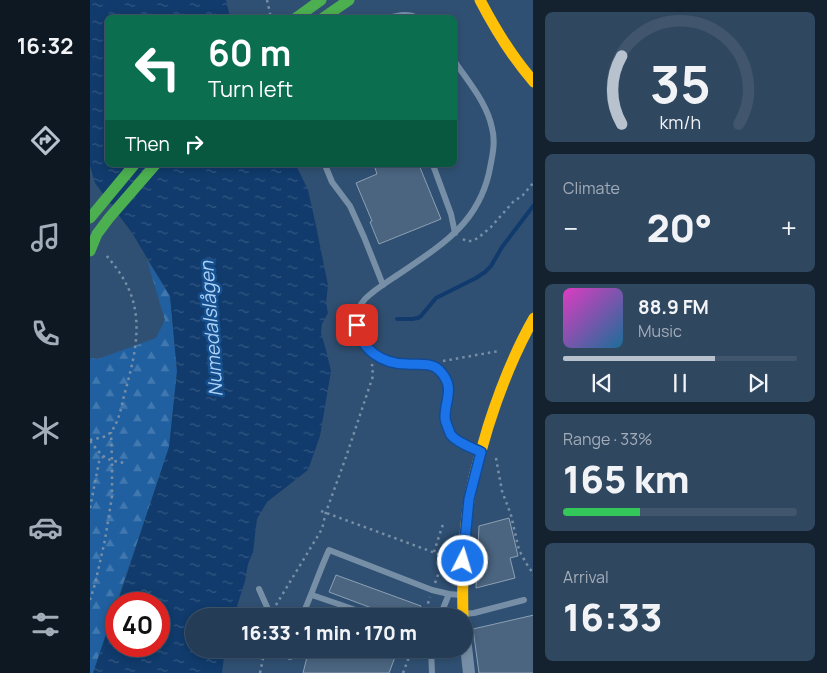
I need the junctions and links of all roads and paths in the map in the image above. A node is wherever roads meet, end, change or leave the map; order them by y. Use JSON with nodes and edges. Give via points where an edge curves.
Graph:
{"nodes":[{"id":1,"x":267,"y":0,"type":"edge"},
{"id":2,"x":321,"y":0,"type":"edge"},
{"id":3,"x":349,"y":0,"type":"edge"},
{"id":4,"x":480,"y":0,"type":"edge"},
{"id":5,"x":489,"y":0,"type":"edge"},
{"id":6,"x":270,"y":15,"type":"edge"},
{"id":7,"x":300,"y":15,"type":"edge"},
{"id":8,"x":327,"y":15,"type":"edge"},
{"id":9,"x":502,"y":39,"type":"junction"},
{"id":10,"x":457,"y":65,"type":"edge"},
{"id":11,"x":533,"y":82,"type":"edge"},
{"id":12,"x":132,"y":167,"type":"edge"},
{"id":13,"x":152,"y":167,"type":"edge"},
{"id":14,"x":326,"y":167,"type":"edge"},
{"id":15,"x":434,"y":167,"type":"edge"},
{"id":16,"x":533,"y":182,"type":"edge"},
{"id":17,"x":90,"y":218,"type":"edge"},
{"id":18,"x":455,"y":233,"type":"junction"},
{"id":19,"x":90,"y":251,"type":"edge"},
{"id":20,"x":105,"y":253,"type":"dead end"},
{"id":21,"x":382,"y":285,"type":"junction"},
{"id":22,"x":533,"y":318,"type":"edge"},
{"id":23,"x":517,"y":348,"type":"junction"},
{"id":24,"x":372,"y":353,"type":"junction"},
{"id":25,"x":432,"y":365,"type":"junction"},
{"id":26,"x":111,"y":432,"type":"junction"},
{"id":27,"x":485,"y":438,"type":"junction"},
{"id":28,"x":90,"y":440,"type":"edge"},
{"id":29,"x":481,"y":452,"type":"junction"},
{"id":30,"x":103,"y":457,"type":"junction"},
{"id":31,"x":112,"y":461,"type":"junction"},
{"id":32,"x":125,"y":463,"type":"dead end"},
{"id":33,"x":90,"y":508,"type":"edge"},
{"id":34,"x":321,"y":511,"type":"dead end"},
{"id":35,"x":326,"y":512,"type":"junction"},
{"id":36,"x":443,"y":524,"type":"dead end"},
{"id":37,"x":434,"y":552,"type":"junction"},
{"id":38,"x":454,"y":560,"type":"dead end"},
{"id":39,"x":533,"y":575,"type":"edge"},
{"id":40,"x":259,"y":589,"type":"dead end"},
{"id":41,"x":448,"y":594,"type":"junction"},
{"id":42,"x":312,"y":595,"type":"junction"},
{"id":43,"x":462,"y":595,"type":"junction"},
{"id":44,"x":90,"y":600,"type":"edge"},
{"id":45,"x":524,"y":600,"type":"dead end"},
{"id":46,"x":267,"y":608,"type":"edge"},
{"id":47,"x":274,"y":608,"type":"dead end"},
{"id":48,"x":306,"y":608,"type":"edge"},
{"id":49,"x":350,"y":608,"type":"edge"},
{"id":50,"x":443,"y":608,"type":"edge"},
{"id":51,"x":463,"y":608,"type":"edge"},
{"id":52,"x":473,"y":613,"type":"edge"},
{"id":53,"x":263,"y":658,"type":"edge"},
{"id":54,"x":409,"y":658,"type":"edge"},
{"id":55,"x":431,"y":658,"type":"edge"},
{"id":56,"x":467,"y":658,"type":"edge"},
{"id":57,"x":260,"y":673,"type":"edge"},
{"id":58,"x":403,"y":673,"type":"edge"},
{"id":59,"x":432,"y":673,"type":"edge"},
{"id":60,"x":469,"y":673,"type":"edge"}],
"edges":[{"from":1,"to":6,"type":"path"},
{"from":2,"to":7,"type":"main road"},
{"from":3,"to":8,"type":"main road"},
{"from":4,"to":9,"type":"main road"},
{"from":5,"to":9,"type":"main road"},
{"from":9,"to":11,"type":"main road"},
{"from":10,"to":18,"type":"lane","via":[[490,118],[495,142],[482,195]]},
{"from":12,"to":17,"type":"main road"},
{"from":13,"to":19,"type":"main road","bridge":true,"via":[[97,234]]},
{"from":14,"to":21,"type":"lane","via":[[332,182],[350,206]]},
{"from":15,"to":18,"type":"lane"},
{"from":16,"to":18,"type":"path","via":[[478,238],[466,241]]},
{"from":18,"to":21,"type":"lane"},
{"from":20,"to":26,"type":"path","via":[[128,288],[137,329],[133,363],[119,416]]},
{"from":21,"to":24,"type":"lane","via":[[361,304],[357,320],[358,331]]},
{"from":22,"to":23,"type":"main road"},
{"from":23,"to":25,"type":"path"},
{"from":23,"to":27,"type":"main road"},
{"from":24,"to":25,"type":"lane","via":[[396,364]]},
{"from":24,"to":35,"type":"path","via":[[373,376]]},
{"from":25,"to":29,"type":"lane","via":[[447,380],[449,396],[445,418],[450,435]]},
{"from":26,"to":28,"type":"path"},
{"from":26,"to":31,"type":"path"},
{"from":27,"to":29,"type":"main road"},
{"from":27,"to":39,"type":"path","via":[[495,451],[502,491],[519,550]]},
{"from":28,"to":30,"type":"path"},
{"from":29,"to":43,"type":"main road","via":[[469,499]]},
{"from":30,"to":31,"type":"path"},
{"from":30,"to":33,"type":"path","via":[[99,462]]},
{"from":31,"to":32,"type":"path"},
{"from":31,"to":44,"type":"path","via":[[112,496]]},
{"from":34,"to":35,"type":"path"},
{"from":35,"to":37,"type":"path"},
{"from":35,"to":47,"type":"path","via":[[322,528]]},
{"from":36,"to":37,"type":"path"},
{"from":37,"to":38,"type":"path"},
{"from":40,"to":46,"type":"lane"},
{"from":41,"to":42,"type":"lane","via":[[329,550]]},
{"from":41,"to":43,"type":"lane"},
{"from":41,"to":50,"type":"lane"},
{"from":42,"to":48,"type":"lane"},
{"from":42,"to":49,"type":"lane"},
{"from":43,"to":51,"type":"main road"},
{"from":45,"to":52,"type":"lane"},
{"from":53,"to":57,"type":"path"},
{"from":54,"to":58,"type":"path"},
{"from":55,"to":59,"type":"lane"},
{"from":56,"to":60,"type":"street"}]}
